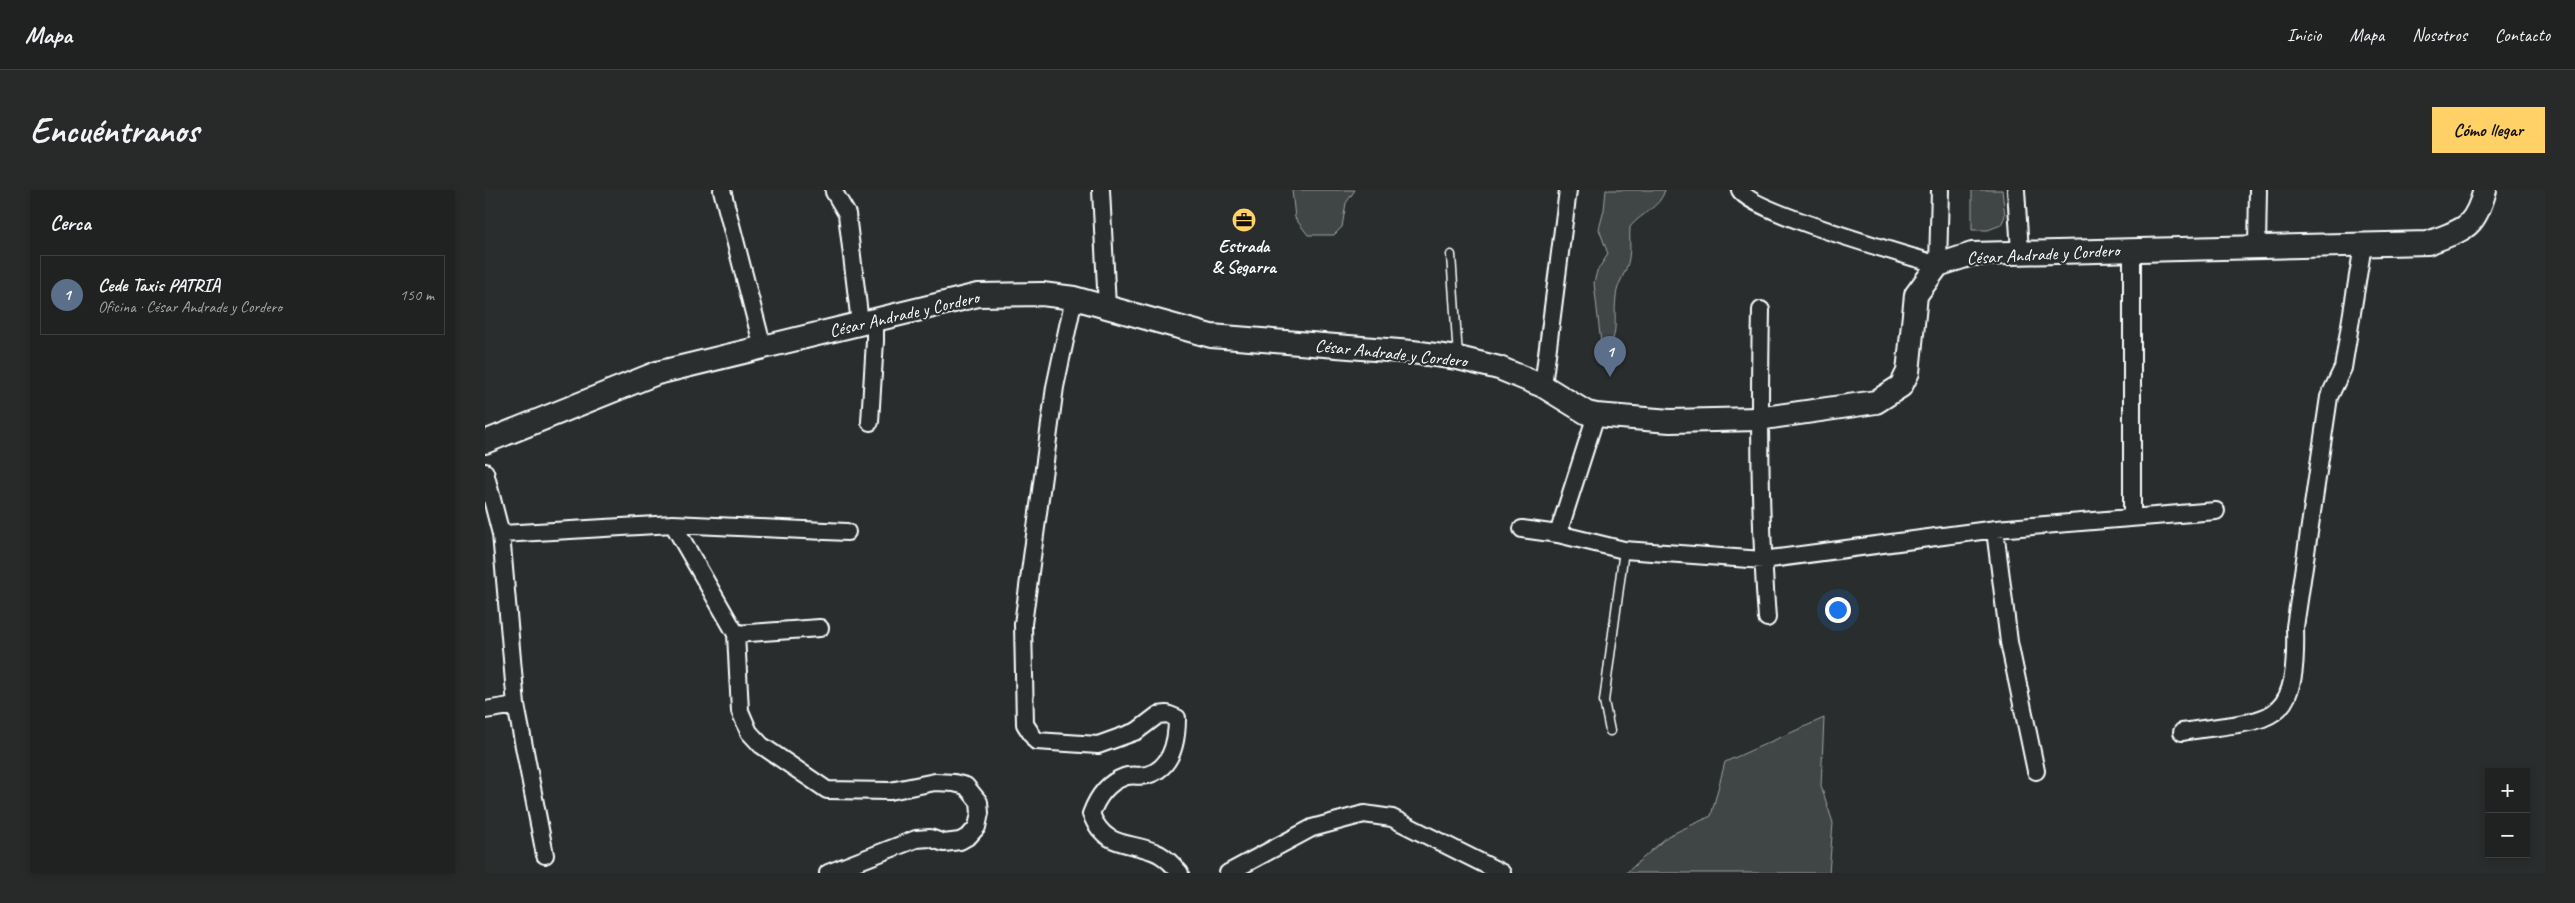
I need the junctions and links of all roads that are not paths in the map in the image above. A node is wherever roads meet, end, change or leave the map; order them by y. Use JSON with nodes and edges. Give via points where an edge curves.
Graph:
{"nodes":[{"id":1,"x":722,"y":190,"type":"edge"},
{"id":2,"x":1101,"y":190,"type":"edge"},
{"id":3,"x":1568,"y":190,"type":"edge"},
{"id":4,"x":1740,"y":190,"type":"edge"},
{"id":5,"x":1940,"y":190,"type":"edge"},
{"id":6,"x":2016,"y":190,"type":"edge"},
{"id":7,"x":2258,"y":190,"type":"edge"},
{"id":8,"x":2485,"y":190,"type":"edge"},
{"id":9,"x":834,"y":192,"type":"dead end"},
{"id":10,"x":2363,"y":245,"type":"junction"},
{"id":11,"x":2257,"y":247,"type":"junction"},
{"id":12,"x":2132,"y":249,"type":"junction"},
{"id":13,"x":2020,"y":251,"type":"junction"},
{"id":14,"x":1451,"y":254,"type":"dead end"},
{"id":15,"x":1938,"y":265,"type":"junction"},
{"id":16,"x":1073,"y":298,"type":"junction"},
{"id":17,"x":1107,"y":307,"type":"junction"},
{"id":18,"x":1761,"y":310,"type":"dead end"},
{"id":19,"x":867,"y":321,"type":"junction"},
{"id":20,"x":763,"y":348,"type":"junction"},
{"id":21,"x":1458,"y":358,"type":"junction"},
{"id":22,"x":1543,"y":386,"type":"junction"},
{"id":23,"x":1596,"y":415,"type":"junction"},
{"id":24,"x":1759,"y":419,"type":"junction"},
{"id":25,"x":869,"y":422,"type":"dead end"},
{"id":26,"x":485,"y":442,"type":"edge"},
{"id":27,"x":485,"y":472,"type":"edge"},
{"id":28,"x":2216,"y":511,"type":"dead end"},
{"id":29,"x":2132,"y":516,"type":"junction"},
{"id":30,"x":673,"y":524,"type":"junction"},
{"id":31,"x":1522,"y":529,"type":"dead end"},
{"id":32,"x":1995,"y":530,"type":"junction"},
{"id":33,"x":847,"y":532,"type":"dead end"},
{"id":34,"x":501,"y":534,"type":"junction"},
{"id":35,"x":1558,"y":534,"type":"junction"},
{"id":36,"x":1623,"y":550,"type":"junction"},
{"id":37,"x":1763,"y":560,"type":"junction"},
{"id":38,"x":1767,"y":618,"type":"dead end"},
{"id":39,"x":820,"y":628,"type":"dead end"},
{"id":40,"x":736,"y":634,"type":"junction"},
{"id":41,"x":516,"y":705,"type":"junction"},
{"id":42,"x":485,"y":710,"type":"edge"},
{"id":43,"x":1610,"y":731,"type":"dead end"},
{"id":44,"x":2182,"y":732,"type":"dead end"},
{"id":45,"x":2036,"y":771,"type":"dead end"},
{"id":46,"x":545,"y":855,"type":"dead end"},
{"id":47,"x":828,"y":873,"type":"edge"},
{"id":48,"x":1180,"y":873,"type":"edge"},
{"id":49,"x":1228,"y":873,"type":"edge"},
{"id":50,"x":1502,"y":873,"type":"edge"}],
"edges":[{"from":1,"to":20,"type":"street"},
{"from":2,"to":17,"type":"street"},
{"from":3,"to":22,"type":"street"},
{"from":4,"to":15,"type":"street","via":[[1757,204]]},
{"from":5,"to":15,"type":"street"},
{"from":6,"to":13,"type":"street"},
{"from":7,"to":11,"type":"street"},
{"from":8,"to":10,"type":"street","name":"César Andrade y Cordero","via":[[2479,212],[2462,230],[2429,243]]},
{"from":9,"to":19,"type":"street","via":[[847,214]]},
{"from":10,"to":11,"type":"street","name":"César Andrade y Cordero"},
{"from":10,"to":44,"type":"street","via":[[2343,368],[2329,397],[2295,627],[2293,687],[2285,704],[2268,718]]},
{"from":11,"to":12,"type":"street","name":"César Andrade y Cordero"},
{"from":12,"to":13,"type":"street","name":"César Andrade y Cordero"},
{"from":12,"to":29,"type":"street"},
{"from":13,"to":15,"type":"street","name":"César Andrade y Cordero","via":[[1972,254]]},
{"from":14,"to":21,"type":"lane"},
{"from":15,"to":24,"type":"street","name":"César Andrade y Cordero","via":[[1916,295],[1908,372],[1901,386],[1877,402]]},
{"from":16,"to":17,"type":"street","name":"César Andrade y Cordero"},
{"from":16,"to":19,"type":"street","name":"César Andrade y Cordero","via":[[1042,294],[978,295]]},
{"from":16,"to":48,"type":"street","via":[[1055,387],[1027,587],[1023,624],[1025,724],[1036,741],[1098,745],[1137,731],[1158,715],[1177,718],[1176,747],[1169,758],[1146,776],[1124,777],[1109,786],[1097,798],[1091,814],[1095,825],[1117,844],[1160,855]]},
{"from":17,"to":21,"type":"street","name":"César Andrade y Cordero","via":[[1211,336]]},
{"from":18,"to":24,"type":"street"},
{"from":19,"to":20,"type":"street","name":"César Andrade y Cordero"},
{"from":19,"to":25,"type":"street"},
{"from":20,"to":26,"type":"street","name":"César Andrade y Cordero","via":[[657,373]]},
{"from":21,"to":22,"type":"street","name":"César Andrade y Cordero","via":[[1499,368]]},
{"from":22,"to":23,"type":"street","name":"César Andrade y Cordero","via":[[1587,413]]},
{"from":23,"to":24,"type":"street","name":"César Andrade y Cordero","via":[[1670,421]]},
{"from":23,"to":35,"type":"street"},
{"from":24,"to":37,"type":"street"},
{"from":27,"to":34,"type":"street"},
{"from":28,"to":29,"type":"street"},
{"from":29,"to":32,"type":"street"},
{"from":30,"to":33,"type":"street"},
{"from":30,"to":34,"type":"street"},
{"from":30,"to":40,"type":"street"},
{"from":31,"to":35,"type":"street"},
{"from":32,"to":37,"type":"street"},
{"from":32,"to":45,"type":"street","via":[[2009,642]]},
{"from":34,"to":41,"type":"street"},
{"from":35,"to":36,"type":"street"},
{"from":36,"to":37,"type":"street"},
{"from":36,"to":43,"type":"lane","via":[[1604,701]]},
{"from":37,"to":38,"type":"street"},
{"from":39,"to":40,"type":"street"},
{"from":40,"to":47,"type":"street","via":[[741,710],[746,725],[761,745],[788,765],[827,790],[890,791],[935,782],[954,783],[965,786],[979,802],[977,828],[960,841],[944,843],[930,838],[916,839]]},
{"from":41,"to":42,"type":"street"},
{"from":41,"to":46,"type":"street"},
{"from":49,"to":50,"type":"street","via":[[1312,828],[1365,814],[1392,818]]}]}
